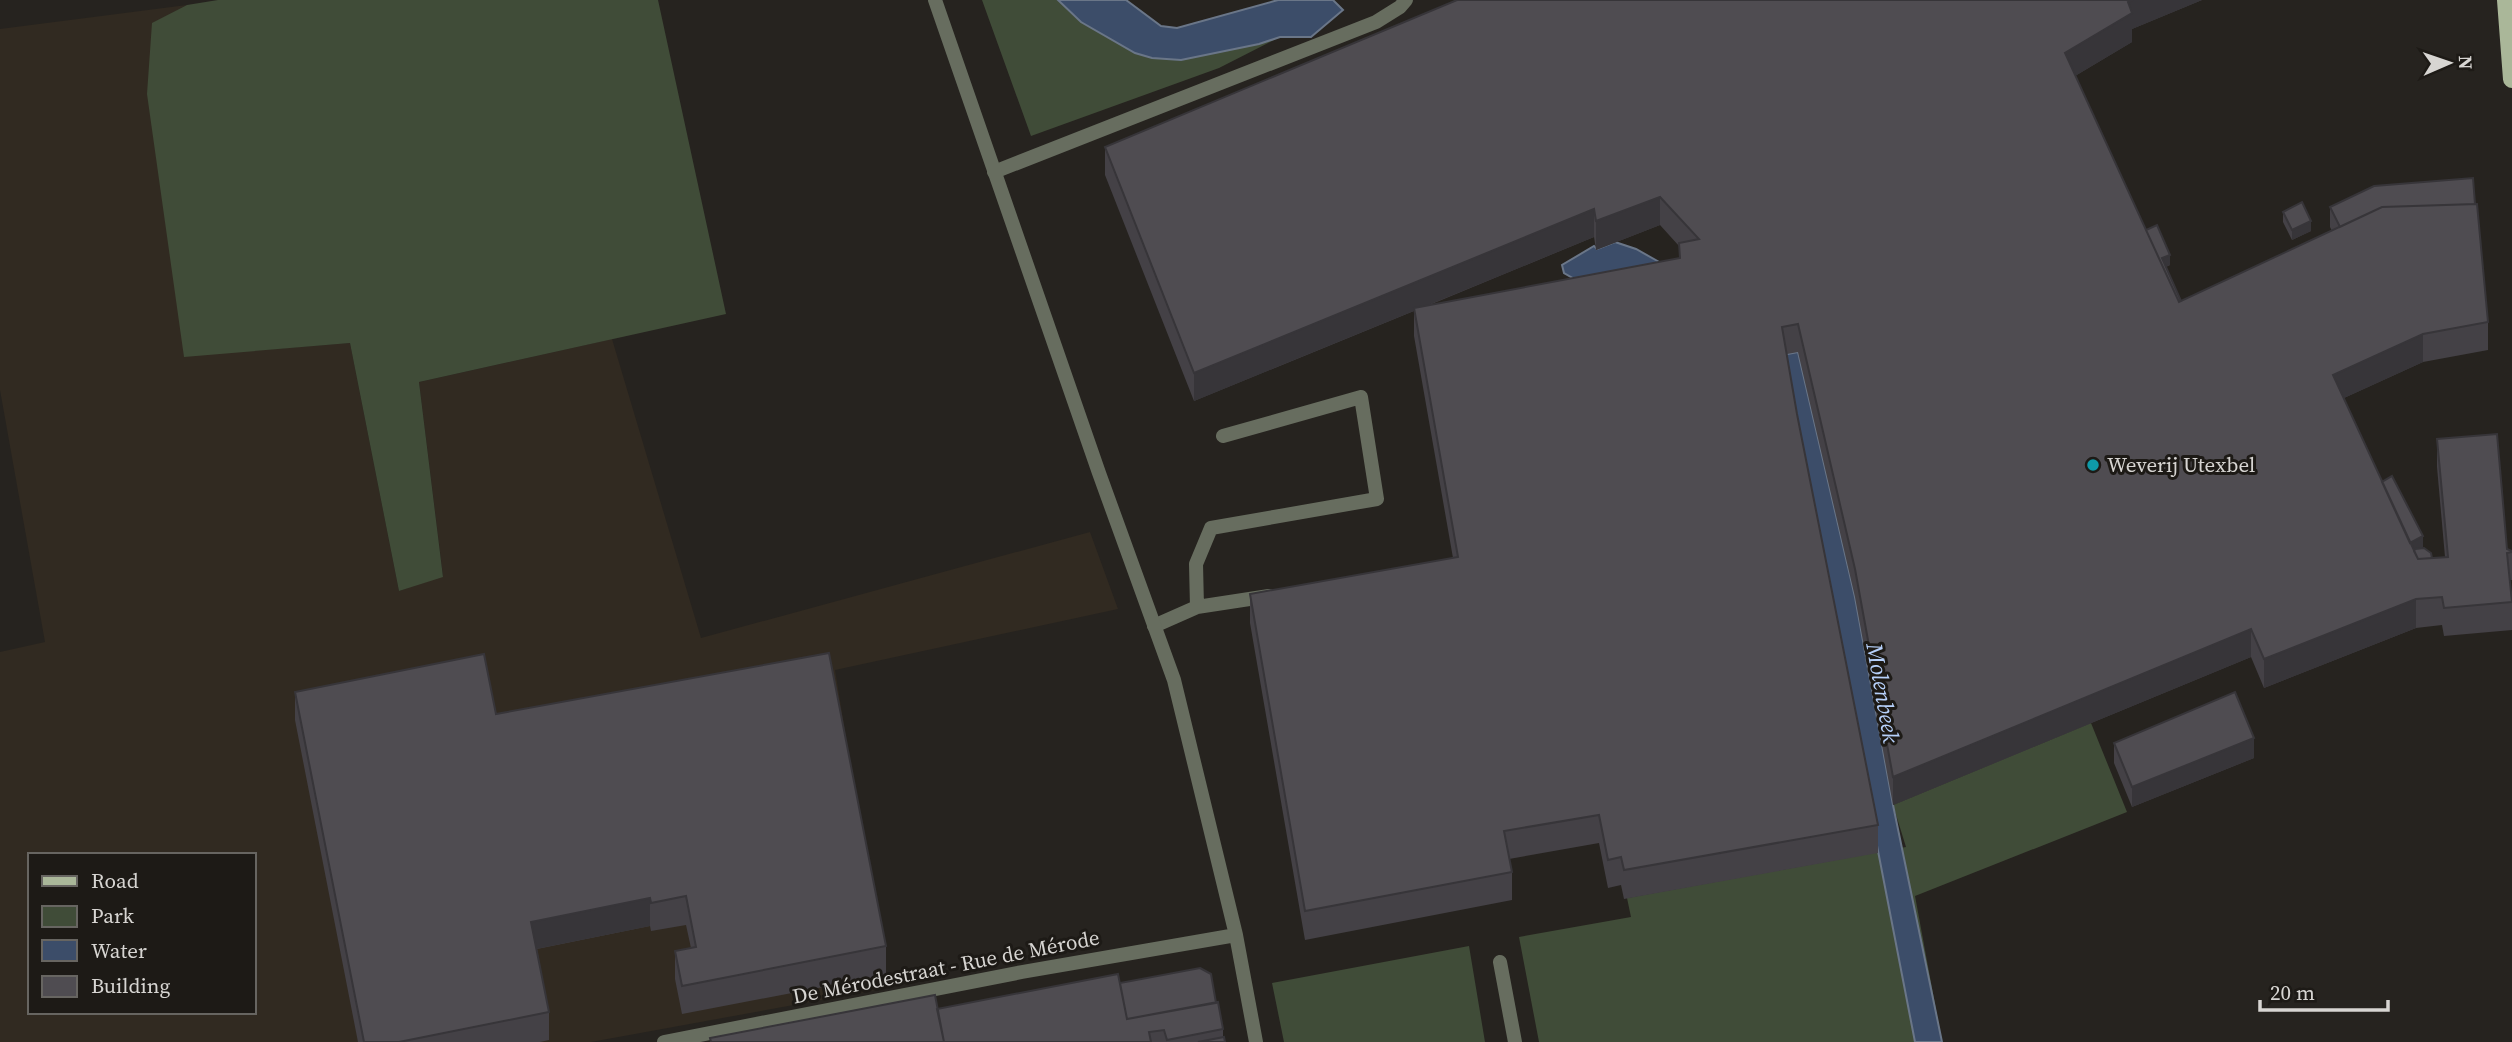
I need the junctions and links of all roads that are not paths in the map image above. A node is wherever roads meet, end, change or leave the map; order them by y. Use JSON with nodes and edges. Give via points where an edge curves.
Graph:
{"nodes":[{"id":1,"x":935,"y":0,"type":"edge"},
{"id":2,"x":1406,"y":0,"type":"edge"},
{"id":3,"x":2506,"y":0,"type":"edge"},
{"id":4,"x":2512,"y":79,"type":"edge"},
{"id":5,"x":994,"y":172,"type":"junction"},
{"id":6,"x":1223,"y":436,"type":"dead end"},
{"id":7,"x":1278,"y":594,"type":"edge"},
{"id":8,"x":1198,"y":607,"type":"junction"},
{"id":9,"x":1154,"y":626,"type":"junction"},
{"id":10,"x":1236,"y":936,"type":"junction"},
{"id":11,"x":1500,"y":962,"type":"dead end"},
{"id":12,"x":664,"y":1042,"type":"edge"},
{"id":13,"x":1256,"y":1042,"type":"edge"},
{"id":14,"x":1515,"y":1042,"type":"edge"}],
"edges":[{"from":1,"to":5,"type":"street"},
{"from":2,"to":5,"type":"street","via":[[1376,22]]},
{"from":3,"to":4,"type":"main road"},
{"from":5,"to":9,"type":"street"},
{"from":6,"to":8,"type":"street","via":[[1361,397],[1377,499],[1211,528],[1196,564]]},
{"from":7,"to":8,"type":"street"},
{"from":8,"to":9,"type":"street"},
{"from":9,"to":10,"type":"street","via":[[1174,680]]},
{"from":10,"to":12,"type":"street","name":"De Mérodestraat - Rue de Mérode"},
{"from":10,"to":13,"type":"street"},
{"from":11,"to":14,"type":"street"}]}
